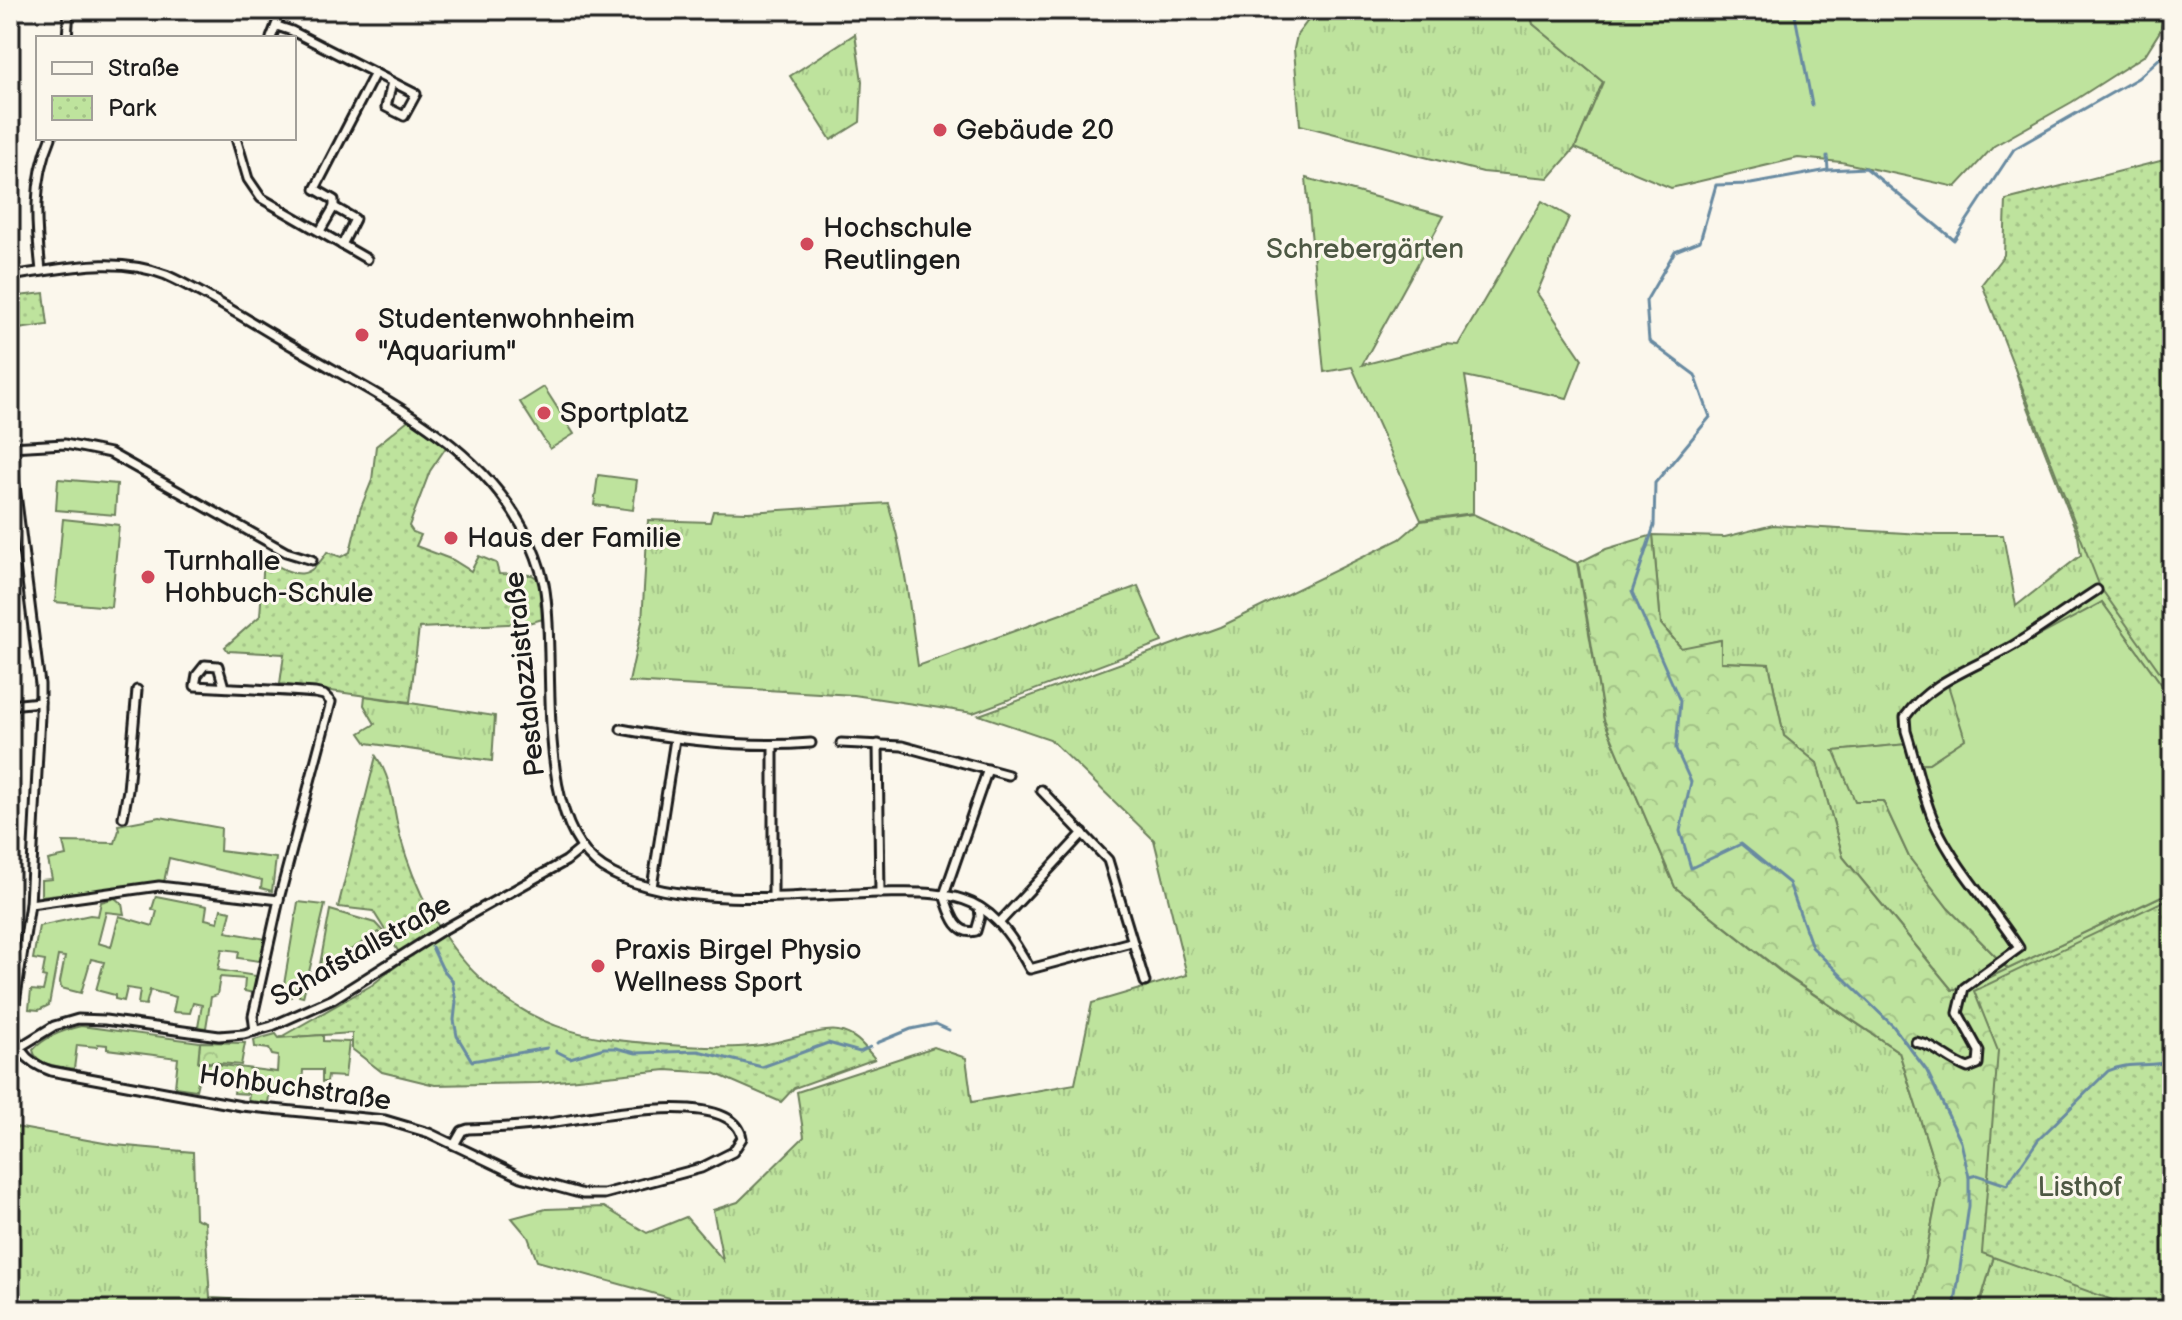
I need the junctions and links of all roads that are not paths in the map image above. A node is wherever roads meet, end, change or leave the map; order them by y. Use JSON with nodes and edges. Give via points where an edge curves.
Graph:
{"nodes":[{"id":1,"x":69,"y":10,"type":"edge"},
{"id":2,"x":282,"y":10,"type":"edge"},
{"id":3,"x":277,"y":26,"type":"junction"},
{"id":4,"x":67,"y":36,"type":"edge"},
{"id":5,"x":272,"y":36,"type":"edge"},
{"id":6,"x":375,"y":73,"type":"junction"},
{"id":7,"x":392,"y":82,"type":"junction"},
{"id":8,"x":50,"y":140,"type":"edge"},
{"id":9,"x":237,"y":140,"type":"edge"},
{"id":10,"x":334,"y":207,"type":"junction"},
{"id":11,"x":320,"y":231,"type":"junction"},
{"id":12,"x":342,"y":245,"type":"junction"},
{"id":13,"x":367,"y":259,"type":"dead end"},
{"id":14,"x":41,"y":271,"type":"junction"},
{"id":15,"x":10,"y":276,"type":"edge"},
{"id":16,"x":10,"y":447,"type":"edge"},
{"id":17,"x":312,"y":560,"type":"dead end"},
{"id":18,"x":2097,"y":590,"type":"dead end"},
{"id":19,"x":224,"y":687,"type":"junction"},
{"id":20,"x":137,"y":690,"type":"dead end"},
{"id":21,"x":40,"y":702,"type":"junction"},
{"id":22,"x":10,"y":705,"type":"edge"},
{"id":23,"x":621,"y":729,"type":"dead end"},
{"id":24,"x":675,"y":739,"type":"junction"},
{"id":25,"x":811,"y":743,"type":"dead end"},
{"id":26,"x":841,"y":743,"type":"dead end"},
{"id":27,"x":878,"y":744,"type":"junction"},
{"id":28,"x":773,"y":746,"type":"junction"},
{"id":29,"x":988,"y":769,"type":"junction"},
{"id":30,"x":1008,"y":775,"type":"dead end"},
{"id":31,"x":1041,"y":790,"type":"dead end"},
{"id":32,"x":123,"y":817,"type":"dead end"},
{"id":33,"x":1083,"y":833,"type":"junction"},
{"id":34,"x":582,"y":848,"type":"junction"},
{"id":35,"x":652,"y":887,"type":"junction"},
{"id":36,"x":880,"y":893,"type":"junction"},
{"id":37,"x":944,"y":895,"type":"junction"},
{"id":38,"x":773,"y":896,"type":"junction"},
{"id":39,"x":279,"y":900,"type":"junction"},
{"id":40,"x":30,"y":904,"type":"junction"},
{"id":41,"x":979,"y":907,"type":"junction"},
{"id":42,"x":999,"y":923,"type":"junction"},
{"id":43,"x":1131,"y":942,"type":"junction"},
{"id":44,"x":1145,"y":982,"type":"dead end"},
{"id":45,"x":255,"y":1031,"type":"junction"},
{"id":46,"x":1916,"y":1042,"type":"dead end"},
{"id":47,"x":19,"y":1047,"type":"junction"},
{"id":48,"x":10,"y":1053,"type":"edge"},
{"id":49,"x":454,"y":1145,"type":"junction"}],
"edges":[{"from":1,"to":4,"type":"street"},
{"from":2,"to":3,"type":"street"},
{"from":3,"to":5,"type":"street"},
{"from":3,"to":6,"type":"street"},
{"from":6,"to":7,"type":"street"},
{"from":6,"to":10,"type":"street","via":[[315,189],[334,200]]},
{"from":7,"to":7,"type":"street","via":[[416,94],[404,116],[386,107]]},
{"from":8,"to":14,"type":"street","via":[[36,199]]},
{"from":9,"to":11,"type":"street","via":[[256,193]]},
{"from":10,"to":11,"type":"street"},
{"from":10,"to":12,"type":"street","via":[[355,219]]},
{"from":11,"to":12,"type":"street"},
{"from":12,"to":13,"type":"street"},
{"from":14,"to":15,"type":"street","name":"Pestalozzistraße"},
{"from":14,"to":34,"type":"street","name":"Pestalozzistraße","via":[[122,264],[177,280],[413,416],[488,480],[525,532],[543,582],[555,768],[569,825]]},
{"from":16,"to":17,"type":"street","via":[[65,444],[110,453],[273,546]]},
{"from":16,"to":21,"type":"street"},
{"from":18,"to":46,"type":"street","via":[[2012,647],[1946,681],[1905,717],[1935,824],[1963,875],[2019,948],[1964,988],[1958,1013],[1979,1051],[1978,1064],[1968,1068],[1953,1063],[1933,1046]]},
{"from":19,"to":19,"type":"street","via":[[218,666],[205,665],[197,675],[195,686]]},
{"from":19,"to":39,"type":"street","via":[[315,693],[330,699]]},
{"from":20,"to":32,"type":"street"},
{"from":21,"to":22,"type":"street"},
{"from":21,"to":40,"type":"street"},
{"from":23,"to":24,"type":"street"},
{"from":24,"to":28,"type":"street"},
{"from":24,"to":35,"type":"street"},
{"from":25,"to":28,"type":"street"},
{"from":26,"to":27,"type":"street"},
{"from":27,"to":29,"type":"street"},
{"from":27,"to":36,"type":"street"},
{"from":28,"to":38,"type":"street"},
{"from":29,"to":30,"type":"street"},
{"from":29,"to":37,"type":"street"},
{"from":31,"to":33,"type":"street"},
{"from":33,"to":42,"type":"street"},
{"from":33,"to":43,"type":"street","via":[[1108,860]]},
{"from":34,"to":35,"type":"street","name":"Pestalozzistraße","via":[[604,868]]},
{"from":34,"to":45,"type":"street","name":"Schafstallstraße","via":[[333,999]]},
{"from":35,"to":38,"type":"street","name":"Pestalozzistraße","via":[[696,895]]},
{"from":36,"to":37,"type":"street","name":"Pestalozzistraße"},
{"from":36,"to":38,"type":"street","name":"Pestalozzistraße"},
{"from":37,"to":41,"type":"street","name":"Pestalozzistraße"},
{"from":37,"to":41,"type":"street","via":[[955,923],[969,933],[979,926]]},
{"from":39,"to":40,"type":"street","via":[[159,886]]},
{"from":39,"to":45,"type":"street","via":[[253,1016]]},
{"from":40,"to":47,"type":"street","via":[[13,1016]]},
{"from":41,"to":42,"type":"street","name":"Pestalozzistraße"},
{"from":42,"to":43,"type":"street","name":"Pestalozzistraße","via":[[1030,969]]},
{"from":43,"to":44,"type":"street"},
{"from":45,"to":47,"type":"street","name":"Schafstallstraße","via":[[210,1036],[78,1019]]},
{"from":47,"to":48,"type":"street","name":"Schafstallstraße"},
{"from":47,"to":49,"type":"street","name":"Hohbuchstraße","via":[[32,1063],[51,1071],[253,1108],[385,1120]]},
{"from":49,"to":49,"type":"street","name":"Hohbuchstraße","via":[[521,1177],[583,1194],[612,1192],[718,1160],[739,1146],[741,1131],[716,1114],[642,1109],[468,1129]]}]}
